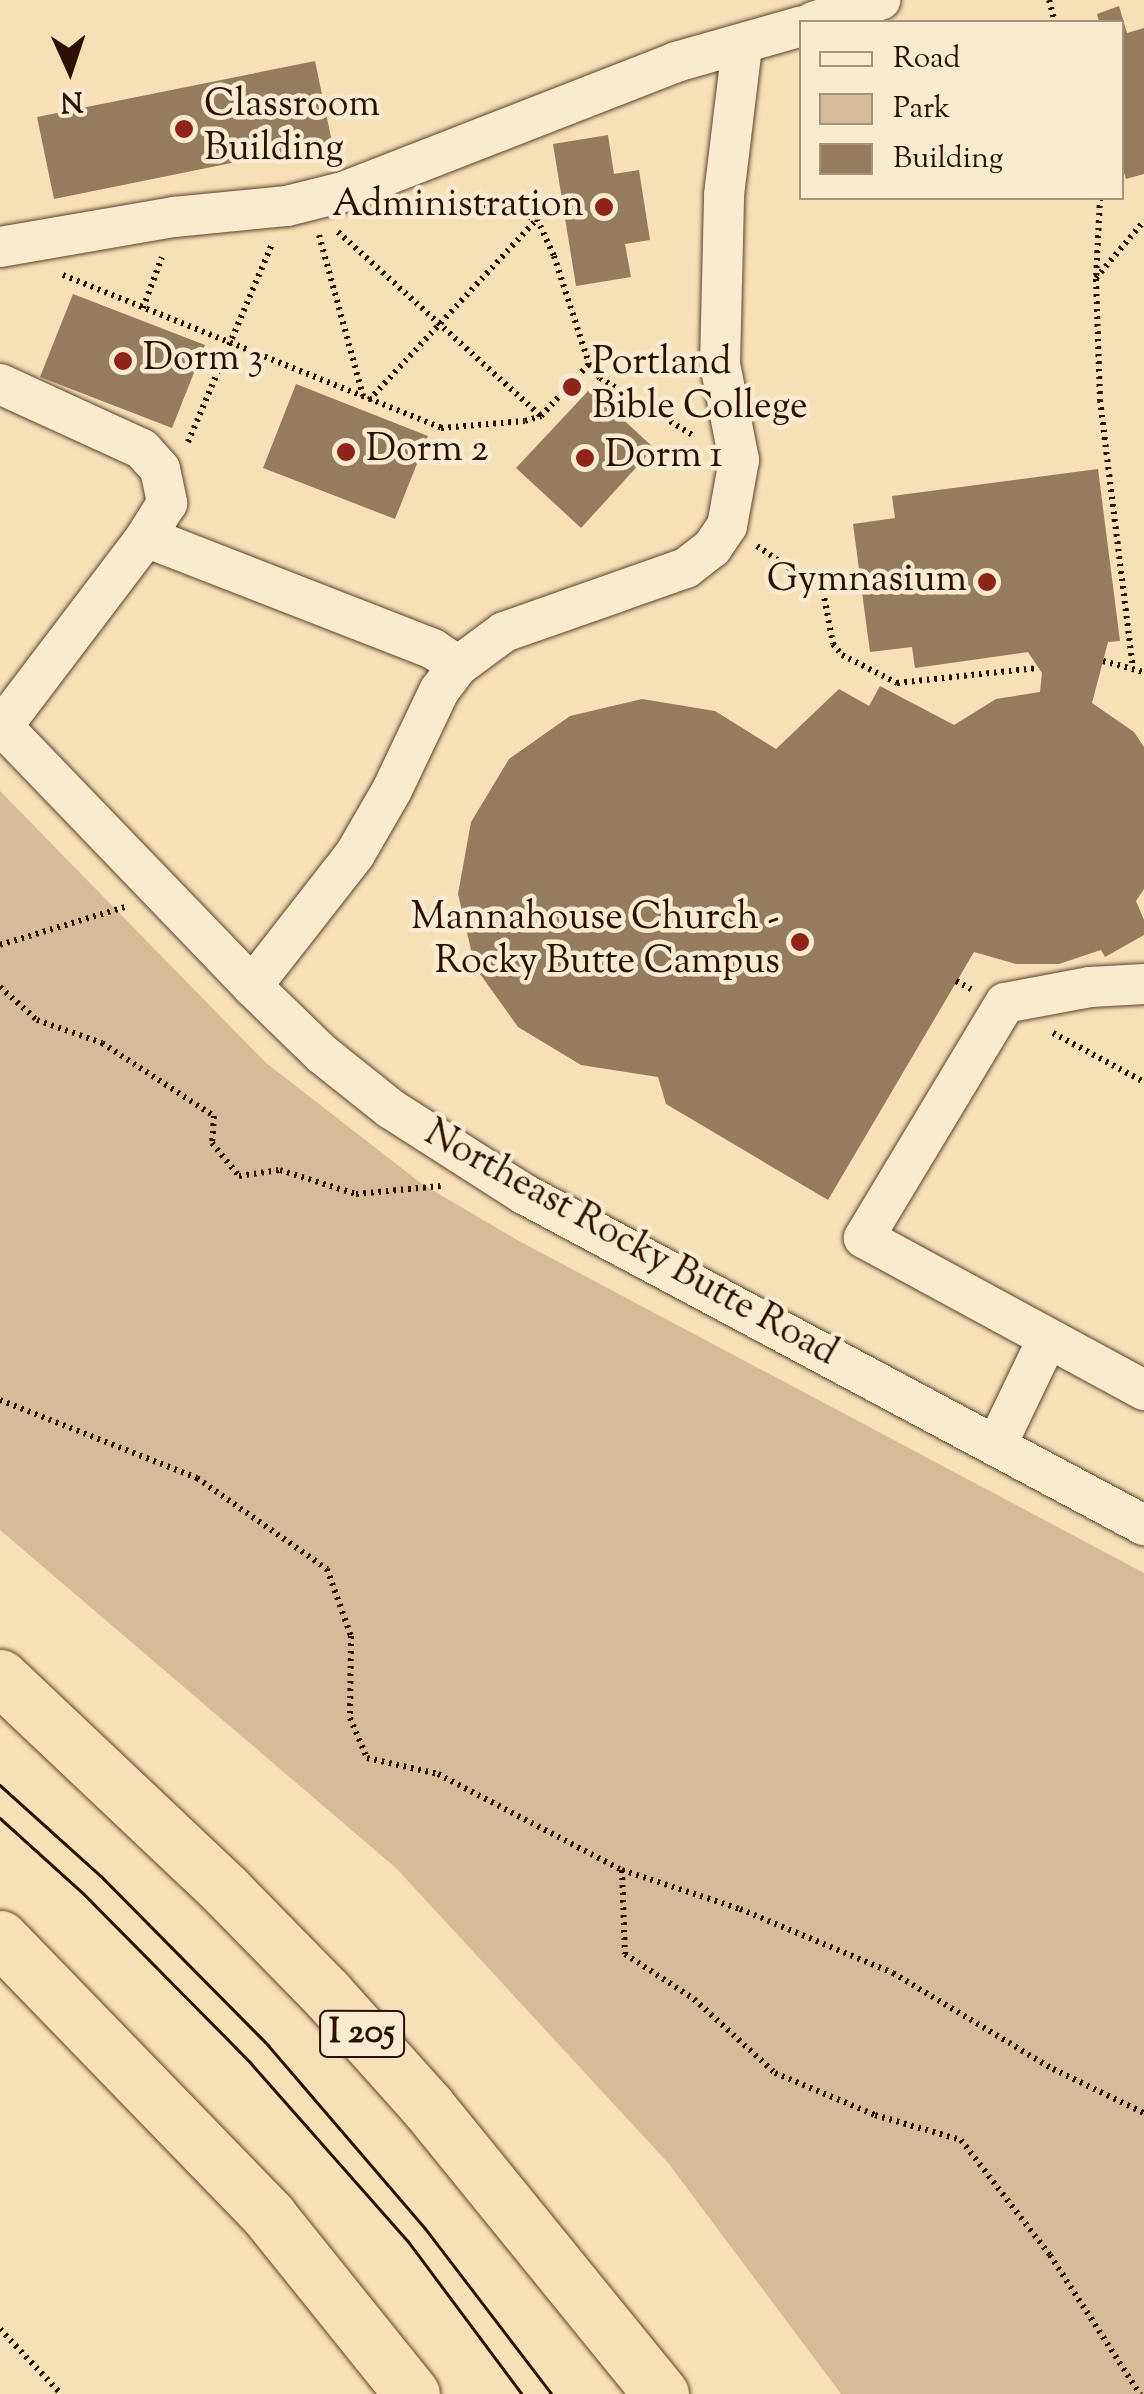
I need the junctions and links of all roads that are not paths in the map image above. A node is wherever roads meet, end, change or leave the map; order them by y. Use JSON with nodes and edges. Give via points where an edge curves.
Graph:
{"nodes":[{"id":1,"x":866,"y":2,"type":"edge"},
{"id":2,"x":818,"y":20,"type":"edge"},
{"id":3,"x":799,"y":27,"type":"edge"},
{"id":4,"x":742,"y":46,"type":"junction"},
{"id":5,"x":0,"y":247,"type":"edge"},
{"id":6,"x":0,"y":384,"type":"edge"},
{"id":7,"x":146,"y":538,"type":"junction"},
{"id":8,"x":458,"y":666,"type":"junction"},
{"id":9,"x":1,"y":725,"type":"edge"},
{"id":10,"x":1144,"y":984,"type":"edge"},
{"id":11,"x":252,"y":986,"type":"junction"},
{"id":12,"x":1047,"y":1340,"type":"junction"},
{"id":13,"x":1144,"y":1390,"type":"edge"},
{"id":14,"x":996,"y":1446,"type":"junction"},
{"id":15,"x":1144,"y":1525,"type":"edge"},
{"id":16,"x":0,"y":1677,"type":"edge"},
{"id":17,"x":0,"y":1938,"type":"edge"},
{"id":18,"x":412,"y":2394,"type":"edge"},
{"id":19,"x":660,"y":2394,"type":"edge"}],
"edges":[{"from":1,"to":2,"type":"street"},
{"from":3,"to":4,"type":"street"},
{"from":4,"to":5,"type":"street","via":[[676,62],[339,218],[287,206],[174,217]]},
{"from":4,"to":8,"type":"street","via":[[724,195],[720,364],[739,460],[727,526],[686,568],[504,632]]},
{"from":6,"to":7,"type":"street","via":[[142,449],[160,469],[166,503]]},
{"from":7,"to":8,"type":"street","via":[[432,648]]},
{"from":7,"to":9,"type":"street"},
{"from":8,"to":11,"type":"street","via":[[355,854]]},
{"from":9,"to":11,"type":"street","name":"Northeast Rocky Butte Road"},
{"from":10,"to":12,"type":"street","via":[[1004,1003],[864,1238]]},
{"from":11,"to":14,"type":"street","name":"Northeast Rocky Butte Road","via":[[391,1110],[474,1164]]},
{"from":12,"to":13,"type":"street"},
{"from":12,"to":14,"type":"street"},
{"from":14,"to":15,"type":"street","name":"Northeast Rocky Butte Road"},
{"from":16,"to":19,"type":"highway","number":"I 205","via":[[326,1993],[427,2106]]},
{"from":17,"to":18,"type":"highway","via":[[269,2216]]}]}
